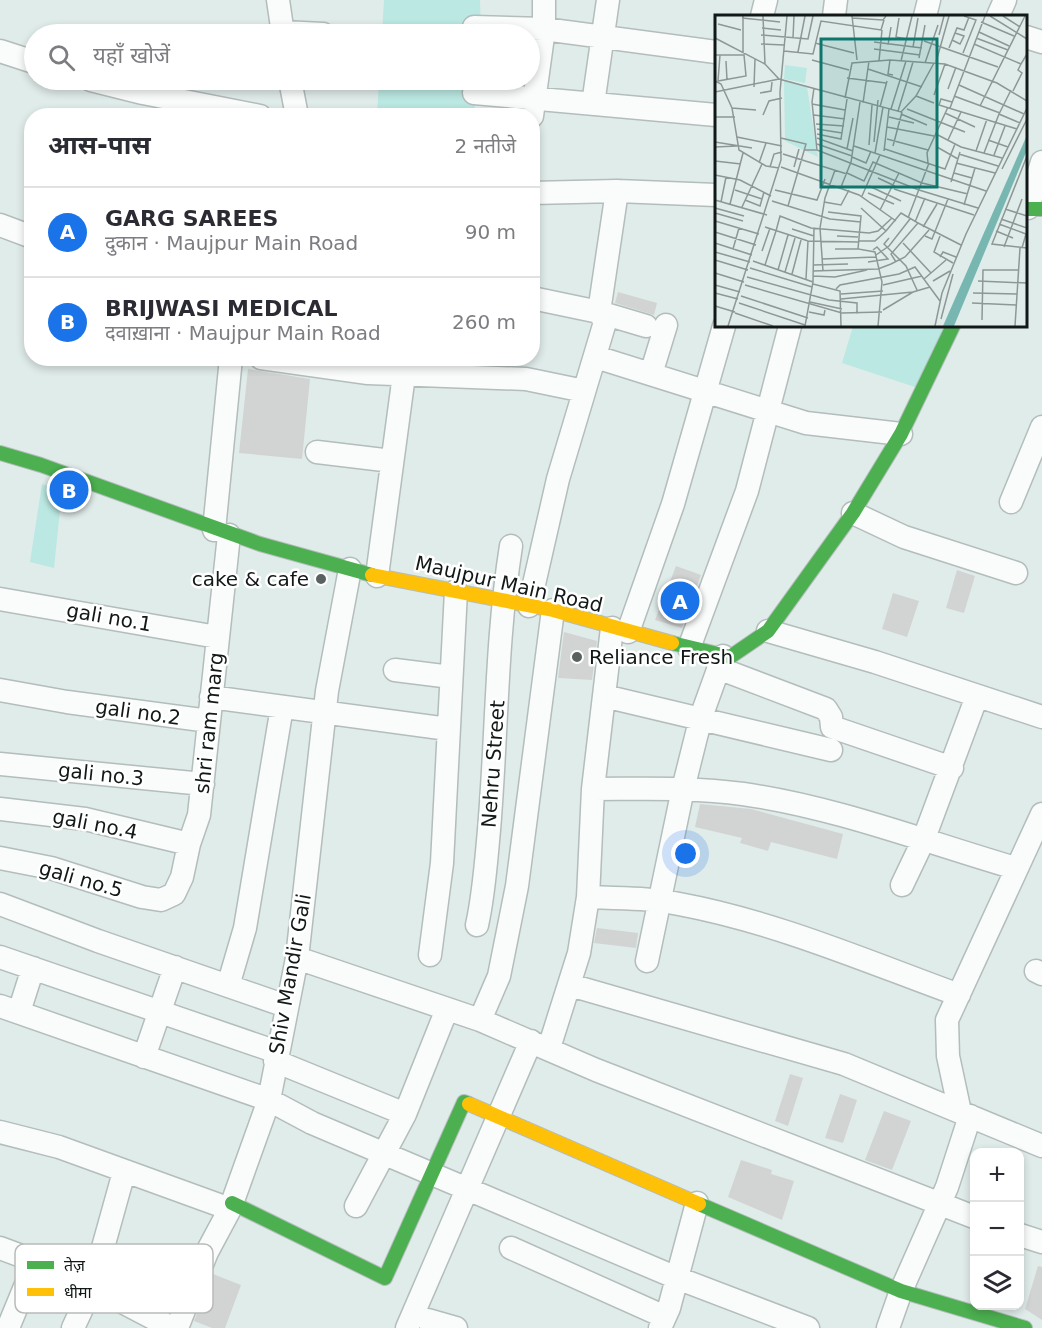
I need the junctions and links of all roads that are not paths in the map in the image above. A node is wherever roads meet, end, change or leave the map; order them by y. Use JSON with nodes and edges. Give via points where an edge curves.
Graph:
{"nodes":[{"id":1,"x":279,"y":0,"type":"edge"},
{"id":2,"x":544,"y":0,"type":"edge"},
{"id":3,"x":608,"y":0,"type":"edge"},
{"id":4,"x":836,"y":0,"type":"edge"},
{"id":5,"x":929,"y":0,"type":"edge"},
{"id":6,"x":1005,"y":0,"type":"edge"},
{"id":7,"x":834,"y":15,"type":"edge"},
{"id":8,"x":926,"y":15,"type":"edge"},
{"id":9,"x":998,"y":15,"type":"edge"},
{"id":10,"x":282,"y":24,"type":"edge"},
{"id":11,"x":540,"y":29,"type":"edge"},
{"id":12,"x":544,"y":29,"type":"junction"},
{"id":13,"x":601,"y":36,"type":"junction"},
{"id":14,"x":1027,"y":37,"type":"edge"},
{"id":15,"x":1042,"y":42,"type":"edge"},
{"id":16,"x":0,"y":51,"type":"edge"},
{"id":17,"x":715,"y":52,"type":"edge"},
{"id":18,"x":540,"y":57,"type":"edge"},
{"id":19,"x":24,"y":59,"type":"edge"},
{"id":20,"x":130,"y":90,"type":"edge"},
{"id":21,"x":292,"y":90,"type":"edge"},
{"id":22,"x":535,"y":90,"type":"edge"},
{"id":23,"x":474,"y":93,"type":"dead end"},
{"id":24,"x":593,"y":104,"type":"junction"},
{"id":25,"x":533,"y":107,"type":"edge"},
{"id":26,"x":219,"y":108,"type":"edge"},
{"id":27,"x":295,"y":108,"type":"edge"},
{"id":28,"x":715,"y":115,"type":"edge"},
{"id":29,"x":1042,"y":162,"type":"edge"},
{"id":30,"x":617,"y":191,"type":"junction"},
{"id":31,"x":540,"y":193,"type":"edge"},
{"id":32,"x":715,"y":195,"type":"edge"},
{"id":33,"x":1032,"y":208,"type":"edge"},
{"id":34,"x":0,"y":225,"type":"edge"},
{"id":35,"x":24,"y":234,"type":"edge"},
{"id":36,"x":540,"y":300,"type":"edge"},
{"id":37,"x":599,"y":312,"type":"junction"},
{"id":38,"x":724,"y":327,"type":"edge"},
{"id":39,"x":790,"y":327,"type":"edge"},
{"id":40,"x":952,"y":327,"type":"edge"},
{"id":41,"x":596,"y":357,"type":"junction"},
{"id":42,"x":231,"y":366,"type":"edge"},
{"id":43,"x":318,"y":366,"type":"edge"},
{"id":44,"x":405,"y":366,"type":"edge"},
{"id":45,"x":651,"y":374,"type":"junction"},
{"id":46,"x":584,"y":391,"type":"junction"},
{"id":47,"x":706,"y":391,"type":"junction"},
{"id":48,"x":767,"y":411,"type":"junction"},
{"id":49,"x":1042,"y":427,"type":"edge"},
{"id":50,"x":901,"y":434,"type":"junction"},
{"id":51,"x":317,"y":452,"type":"dead end"},
{"id":52,"x":0,"y":453,"type":"edge"},
{"id":53,"x":392,"y":461,"type":"junction"},
{"id":54,"x":1011,"y":502,"type":"dead end"},
{"id":55,"x":853,"y":513,"type":"junction"},
{"id":56,"x":221,"y":532,"type":"junction"},
{"id":57,"x":511,"y":546,"type":"dead end"},
{"id":58,"x":350,"y":569,"type":"junction"},
{"id":59,"x":1016,"y":573,"type":"dead end"},
{"id":60,"x":377,"y":576,"type":"junction"},
{"id":61,"x":456,"y":591,"type":"junction"},
{"id":62,"x":0,"y":599,"type":"edge"},
{"id":63,"x":502,"y":601,"type":"junction"},
{"id":64,"x":529,"y":606,"type":"junction"},
{"id":65,"x":554,"y":610,"type":"junction"},
{"id":66,"x":620,"y":630,"type":"junction"},
{"id":67,"x":768,"y":631,"type":"junction"},
{"id":68,"x":217,"y":637,"type":"junction"},
{"id":69,"x":689,"y":648,"type":"junction"},
{"id":70,"x":720,"y":662,"type":"junction"},
{"id":71,"x":395,"y":670,"type":"dead end"},
{"id":72,"x":451,"y":677,"type":"junction"},
{"id":73,"x":0,"y":690,"type":"edge"},
{"id":74,"x":604,"y":696,"type":"junction"},
{"id":75,"x":977,"y":696,"type":"junction"},
{"id":76,"x":212,"y":697,"type":"junction"},
{"id":77,"x":282,"y":707,"type":"junction"},
{"id":78,"x":324,"y":713,"type":"junction"},
{"id":79,"x":701,"y":717,"type":"junction"},
{"id":80,"x":1042,"y":717,"type":"edge"},
{"id":81,"x":209,"y":721,"type":"junction"},
{"id":82,"x":448,"y":729,"type":"junction"},
{"id":83,"x":831,"y":750,"type":"dead end"},
{"id":84,"x":0,"y":764,"type":"edge"},
{"id":85,"x":952,"y":768,"type":"junction"},
{"id":86,"x":203,"y":784,"type":"junction"},
{"id":87,"x":593,"y":789,"type":"junction"},
{"id":88,"x":683,"y":789,"type":"junction"},
{"id":89,"x":0,"y":809,"type":"edge"},
{"id":90,"x":1042,"y":814,"type":"edge"},
{"id":91,"x":923,"y":841,"type":"junction"},
{"id":92,"x":189,"y":844,"type":"junction"},
{"id":93,"x":1034,"y":853,"type":"edge"},
{"id":94,"x":0,"y":858,"type":"edge"},
{"id":95,"x":1015,"y":868,"type":"junction"},
{"id":96,"x":902,"y":885,"type":"dead end"},
{"id":97,"x":588,"y":897,"type":"junction"},
{"id":98,"x":161,"y":900,"type":"joint"},
{"id":99,"x":661,"y":902,"type":"junction"},
{"id":100,"x":0,"y":904,"type":"edge"},
{"id":101,"x":477,"y":925,"type":"dead end"},
{"id":102,"x":429,"y":955,"type":"dead end"},
{"id":103,"x":0,"y":957,"type":"edge"},
{"id":104,"x":297,"y":957,"type":"junction"},
{"id":105,"x":647,"y":961,"type":"dead end"},
{"id":106,"x":33,"y":968,"type":"junction"},
{"id":107,"x":175,"y":968,"type":"junction"},
{"id":108,"x":570,"y":984,"type":"junction"},
{"id":109,"x":228,"y":986,"type":"junction"},
{"id":110,"x":959,"y":995,"type":"junction"},
{"id":111,"x":286,"y":1006,"type":"junction"},
{"id":112,"x":9,"y":1009,"type":"edge"},
{"id":113,"x":447,"y":1009,"type":"junction"},
{"id":114,"x":160,"y":1011,"type":"junction"},
{"id":115,"x":480,"y":1020,"type":"junction"},
{"id":116,"x":540,"y":1044,"type":"junction"},
{"id":117,"x":276,"y":1056,"type":"junction"},
{"id":118,"x":144,"y":1057,"type":"junction"},
{"id":119,"x":269,"y":1100,"type":"junction"},
{"id":120,"x":405,"y":1114,"type":"junction"},
{"id":121,"x":965,"y":1114,"type":"junction"},
{"id":122,"x":498,"y":1117,"type":"junction"},
{"id":123,"x":0,"y":1132,"type":"edge"},
{"id":124,"x":1042,"y":1146,"type":"edge"},
{"id":125,"x":384,"y":1154,"type":"junction"},
{"id":126,"x":124,"y":1172,"type":"junction"},
{"id":127,"x":432,"y":1174,"type":"junction"},
{"id":128,"x":468,"y":1189,"type":"junction"},
{"id":129,"x":940,"y":1202,"type":"junction"},
{"id":130,"x":697,"y":1203,"type":"junction"},
{"id":131,"x":231,"y":1206,"type":"junction"},
{"id":132,"x":356,"y":1206,"type":"dead end"},
{"id":133,"x":970,"y":1215,"type":"edge"},
{"id":134,"x":1024,"y":1236,"type":"edge"},
{"id":135,"x":1042,"y":1242,"type":"edge"},
{"id":136,"x":104,"y":1244,"type":"edge"},
{"id":137,"x":211,"y":1244,"type":"edge"},
{"id":138,"x":0,"y":1248,"type":"edge"},
{"id":139,"x":511,"y":1248,"type":"dead end"},
{"id":140,"x":15,"y":1253,"type":"edge"},
{"id":141,"x":676,"y":1278,"type":"junction"},
{"id":142,"x":901,"y":1291,"type":"junction"},
{"id":143,"x":15,"y":1311,"type":"edge"},
{"id":144,"x":80,"y":1313,"type":"edge"},
{"id":145,"x":143,"y":1313,"type":"edge"},
{"id":146,"x":183,"y":1313,"type":"edge"},
{"id":147,"x":982,"y":1317,"type":"edge"},
{"id":148,"x":428,"y":1320,"type":"dead end"},
{"id":149,"x":663,"y":1323,"type":"edge"},
{"id":150,"x":8,"y":1328,"type":"edge"},
{"id":151,"x":73,"y":1328,"type":"edge"},
{"id":152,"x":172,"y":1328,"type":"edge"},
{"id":153,"x":177,"y":1328,"type":"edge"},
{"id":154,"x":407,"y":1328,"type":"edge"},
{"id":155,"x":456,"y":1328,"type":"edge"},
{"id":156,"x":808,"y":1328,"type":"edge"},
{"id":157,"x":888,"y":1328,"type":"edge"},
{"id":158,"x":1025,"y":1328,"type":"edge"}],
"edges":[{"from":1,"to":10,"type":"street"},
{"from":2,"to":12,"type":"street"},
{"from":3,"to":13,"type":"street"},
{"from":4,"to":7,"type":"street"},
{"from":5,"to":8,"type":"street"},
{"from":6,"to":9,"type":"street"},
{"from":11,"to":12,"type":"street"},
{"from":12,"to":13,"type":"street"},
{"from":12,"to":18,"type":"street"},
{"from":13,"to":17,"type":"street"},
{"from":13,"to":24,"type":"street"},
{"from":14,"to":15,"type":"street"},
{"from":16,"to":19,"type":"street"},
{"from":20,"to":26,"type":"street"},
{"from":21,"to":27,"type":"street"},
{"from":22,"to":25,"type":"street"},
{"from":23,"to":25,"type":"street"},
{"from":24,"to":25,"type":"street"},
{"from":24,"to":28,"type":"street"},
{"from":29,"to":33,"type":"street"},
{"from":30,"to":31,"type":"street"},
{"from":30,"to":32,"type":"street"},
{"from":30,"to":37,"type":"street"},
{"from":34,"to":35,"type":"street"},
{"from":36,"to":37,"type":"street"},
{"from":37,"to":41,"type":"street","via":[[605,322]]},
{"from":37,"to":45,"type":"street","via":[[656,326]]},
{"from":38,"to":47,"type":"street"},
{"from":39,"to":48,"type":"street"},
{"from":40,"to":50,"type":"street"},
{"from":41,"to":45,"type":"street"},
{"from":41,"to":46,"type":"street"},
{"from":42,"to":56,"type":"street","name":"shri ram marg"},
{"from":43,"to":44,"type":"street","via":[[368,373]]},
{"from":44,"to":46,"type":"street","via":[[538,380]]},
{"from":44,"to":53,"type":"street"},
{"from":45,"to":47,"type":"street"},
{"from":46,"to":64,"type":"street","via":[[558,479]]},
{"from":47,"to":48,"type":"street"},
{"from":47,"to":66,"type":"street","via":[[673,504]]},
{"from":48,"to":50,"type":"street","via":[[806,423]]},
{"from":48,"to":69,"type":"street","via":[[747,490]]},
{"from":49,"to":54,"type":"street"},
{"from":50,"to":55,"type":"street"},
{"from":51,"to":53,"type":"street"},
{"from":52,"to":56,"type":"street","name":"Maujpur Main Road"},
{"from":53,"to":60,"type":"street"},
{"from":55,"to":59,"type":"street","via":[[904,537]]},
{"from":55,"to":67,"type":"street"},
{"from":56,"to":58,"type":"street","name":"Maujpur Main Road"},
{"from":56,"to":68,"type":"street","name":"shri ram marg"},
{"from":57,"to":63,"type":"street","name":"Nehru Street"},
{"from":58,"to":60,"type":"street","name":"Maujpur Main Road"},
{"from":58,"to":78,"type":"street","name":"Shiv Mandir Gali"},
{"from":60,"to":61,"type":"street","name":"Maujpur Main Road"},
{"from":61,"to":63,"type":"street","name":"Maujpur Main Road"},
{"from":61,"to":72,"type":"street"},
{"from":62,"to":68,"type":"street","name":"gali no.1"},
{"from":63,"to":64,"type":"street","name":"Maujpur Main Road"},
{"from":63,"to":101,"type":"street","name":"Nehru Street","via":[[492,792],[483,899]]},
{"from":64,"to":65,"type":"street","name":"Maujpur Main Road"},
{"from":65,"to":66,"type":"street","name":"Maujpur Main Road"},
{"from":65,"to":115,"type":"street","via":[[517,886],[499,975]]},
{"from":66,"to":69,"type":"street","name":"Maujpur Main Road"},
{"from":66,"to":74,"type":"street"},
{"from":67,"to":70,"type":"street"},
{"from":67,"to":75,"type":"street"},
{"from":68,"to":76,"type":"street","name":"shri ram marg"},
{"from":69,"to":70,"type":"street","name":"Maujpur Main Road"},
{"from":70,"to":79,"type":"street"},
{"from":70,"to":85,"type":"street","via":[[826,709],[832,727]]},
{"from":71,"to":72,"type":"street"},
{"from":72,"to":82,"type":"street"},
{"from":73,"to":81,"type":"street","name":"gali no.2"},
{"from":74,"to":79,"type":"street"},
{"from":74,"to":87,"type":"street"},
{"from":75,"to":80,"type":"street"},
{"from":75,"to":85,"type":"street"},
{"from":76,"to":77,"type":"street"},
{"from":76,"to":81,"type":"street","name":"shri ram marg"},
{"from":77,"to":78,"type":"street"},
{"from":77,"to":109,"type":"street","via":[[245,928]]},
{"from":78,"to":82,"type":"street"},
{"from":78,"to":104,"type":"street","name":"Shiv Mandir Gali"},
{"from":79,"to":83,"type":"street"},
{"from":79,"to":88,"type":"street"},
{"from":81,"to":86,"type":"street","name":"shri ram marg"},
{"from":82,"to":102,"type":"street","via":[[442,863]]},
{"from":84,"to":86,"type":"street","name":"gali no.3"},
{"from":85,"to":91,"type":"street"},
{"from":86,"to":92,"type":"street","name":"shri ram marg","via":[[200,815]]},
{"from":87,"to":88,"type":"street"},
{"from":87,"to":97,"type":"street"},
{"from":88,"to":91,"type":"street","via":[[746,795],[832,814]]},
{"from":88,"to":99,"type":"street"},
{"from":89,"to":92,"type":"street","name":"gali no.4","via":[[85,819]]},
{"from":90,"to":93,"type":"street"},
{"from":91,"to":95,"type":"street"},
{"from":91,"to":96,"type":"street"},
{"from":92,"to":98,"type":"street","name":"shri ram marg","via":[[174,894]]},
{"from":93,"to":95,"type":"street"},
{"from":94,"to":98,"type":"street","name":"gali no.5","via":[[51,868]]},
{"from":95,"to":110,"type":"street"},
{"from":97,"to":99,"type":"street"},
{"from":97,"to":108,"type":"street"},
{"from":99,"to":105,"type":"street"},
{"from":99,"to":110,"type":"street","via":[[678,903],[776,930]]},
{"from":100,"to":107,"type":"street"},
{"from":103,"to":106,"type":"street"},
{"from":104,"to":111,"type":"street","name":"Shiv Mandir Gali"},
{"from":104,"to":113,"type":"street"},
{"from":106,"to":112,"type":"street"},
{"from":106,"to":114,"type":"street"},
{"from":107,"to":109,"type":"street"},
{"from":107,"to":114,"type":"street"},
{"from":108,"to":116,"type":"street"},
{"from":108,"to":121,"type":"street","via":[[844,1064]]},
{"from":109,"to":111,"type":"street"},
{"from":110,"to":121,"type":"street","via":[[947,1020],[948,1056]]},
{"from":111,"to":117,"type":"street","name":"Shiv Mandir Gali"},
{"from":112,"to":118,"type":"street"},
{"from":113,"to":115,"type":"street"},
{"from":113,"to":120,"type":"street"},
{"from":114,"to":117,"type":"street"},
{"from":114,"to":118,"type":"street"},
{"from":115,"to":116,"type":"street"},
{"from":116,"to":122,"type":"street"},
{"from":116,"to":129,"type":"street","via":[[596,1070]]},
{"from":117,"to":119,"type":"street","name":"Shiv Mandir Gali"},
{"from":117,"to":120,"type":"street"},
{"from":118,"to":119,"type":"street"},
{"from":119,"to":125,"type":"street"},
{"from":119,"to":131,"type":"street","name":"Shiv Mandir Gali"},
{"from":120,"to":125,"type":"street"},
{"from":121,"to":124,"type":"street"},
{"from":121,"to":129,"type":"street"},
{"from":122,"to":127,"type":"street","via":[[464,1102]]},
{"from":122,"to":128,"type":"street"},
{"from":122,"to":130,"type":"street"},
{"from":123,"to":126,"type":"street","via":[[59,1147]]},
{"from":125,"to":127,"type":"street"},
{"from":125,"to":132,"type":"street"},
{"from":126,"to":131,"type":"street"},
{"from":126,"to":136,"type":"street"},
{"from":127,"to":128,"type":"street"},
{"from":127,"to":131,"type":"street","via":[[385,1278]]},
{"from":128,"to":141,"type":"street"},
{"from":128,"to":154,"type":"street"},
{"from":129,"to":133,"type":"street"},
{"from":129,"to":142,"type":"street"},
{"from":130,"to":141,"type":"street"},
{"from":130,"to":142,"type":"street"},
{"from":131,"to":137,"type":"street","name":"Shiv Mandir Gali"},
{"from":134,"to":135,"type":"street"},
{"from":138,"to":140,"type":"street"},
{"from":139,"to":149,"type":"street"},
{"from":141,"to":149,"type":"street"},
{"from":141,"to":156,"type":"street"},
{"from":142,"to":147,"type":"street"},
{"from":142,"to":157,"type":"street"},
{"from":143,"to":150,"type":"street"},
{"from":144,"to":151,"type":"street"},
{"from":145,"to":152,"type":"street"},
{"from":146,"to":153,"type":"street","name":"Shiv Mandir Gali"},
{"from":147,"to":158,"type":"street"},
{"from":148,"to":155,"type":"street"}]}
